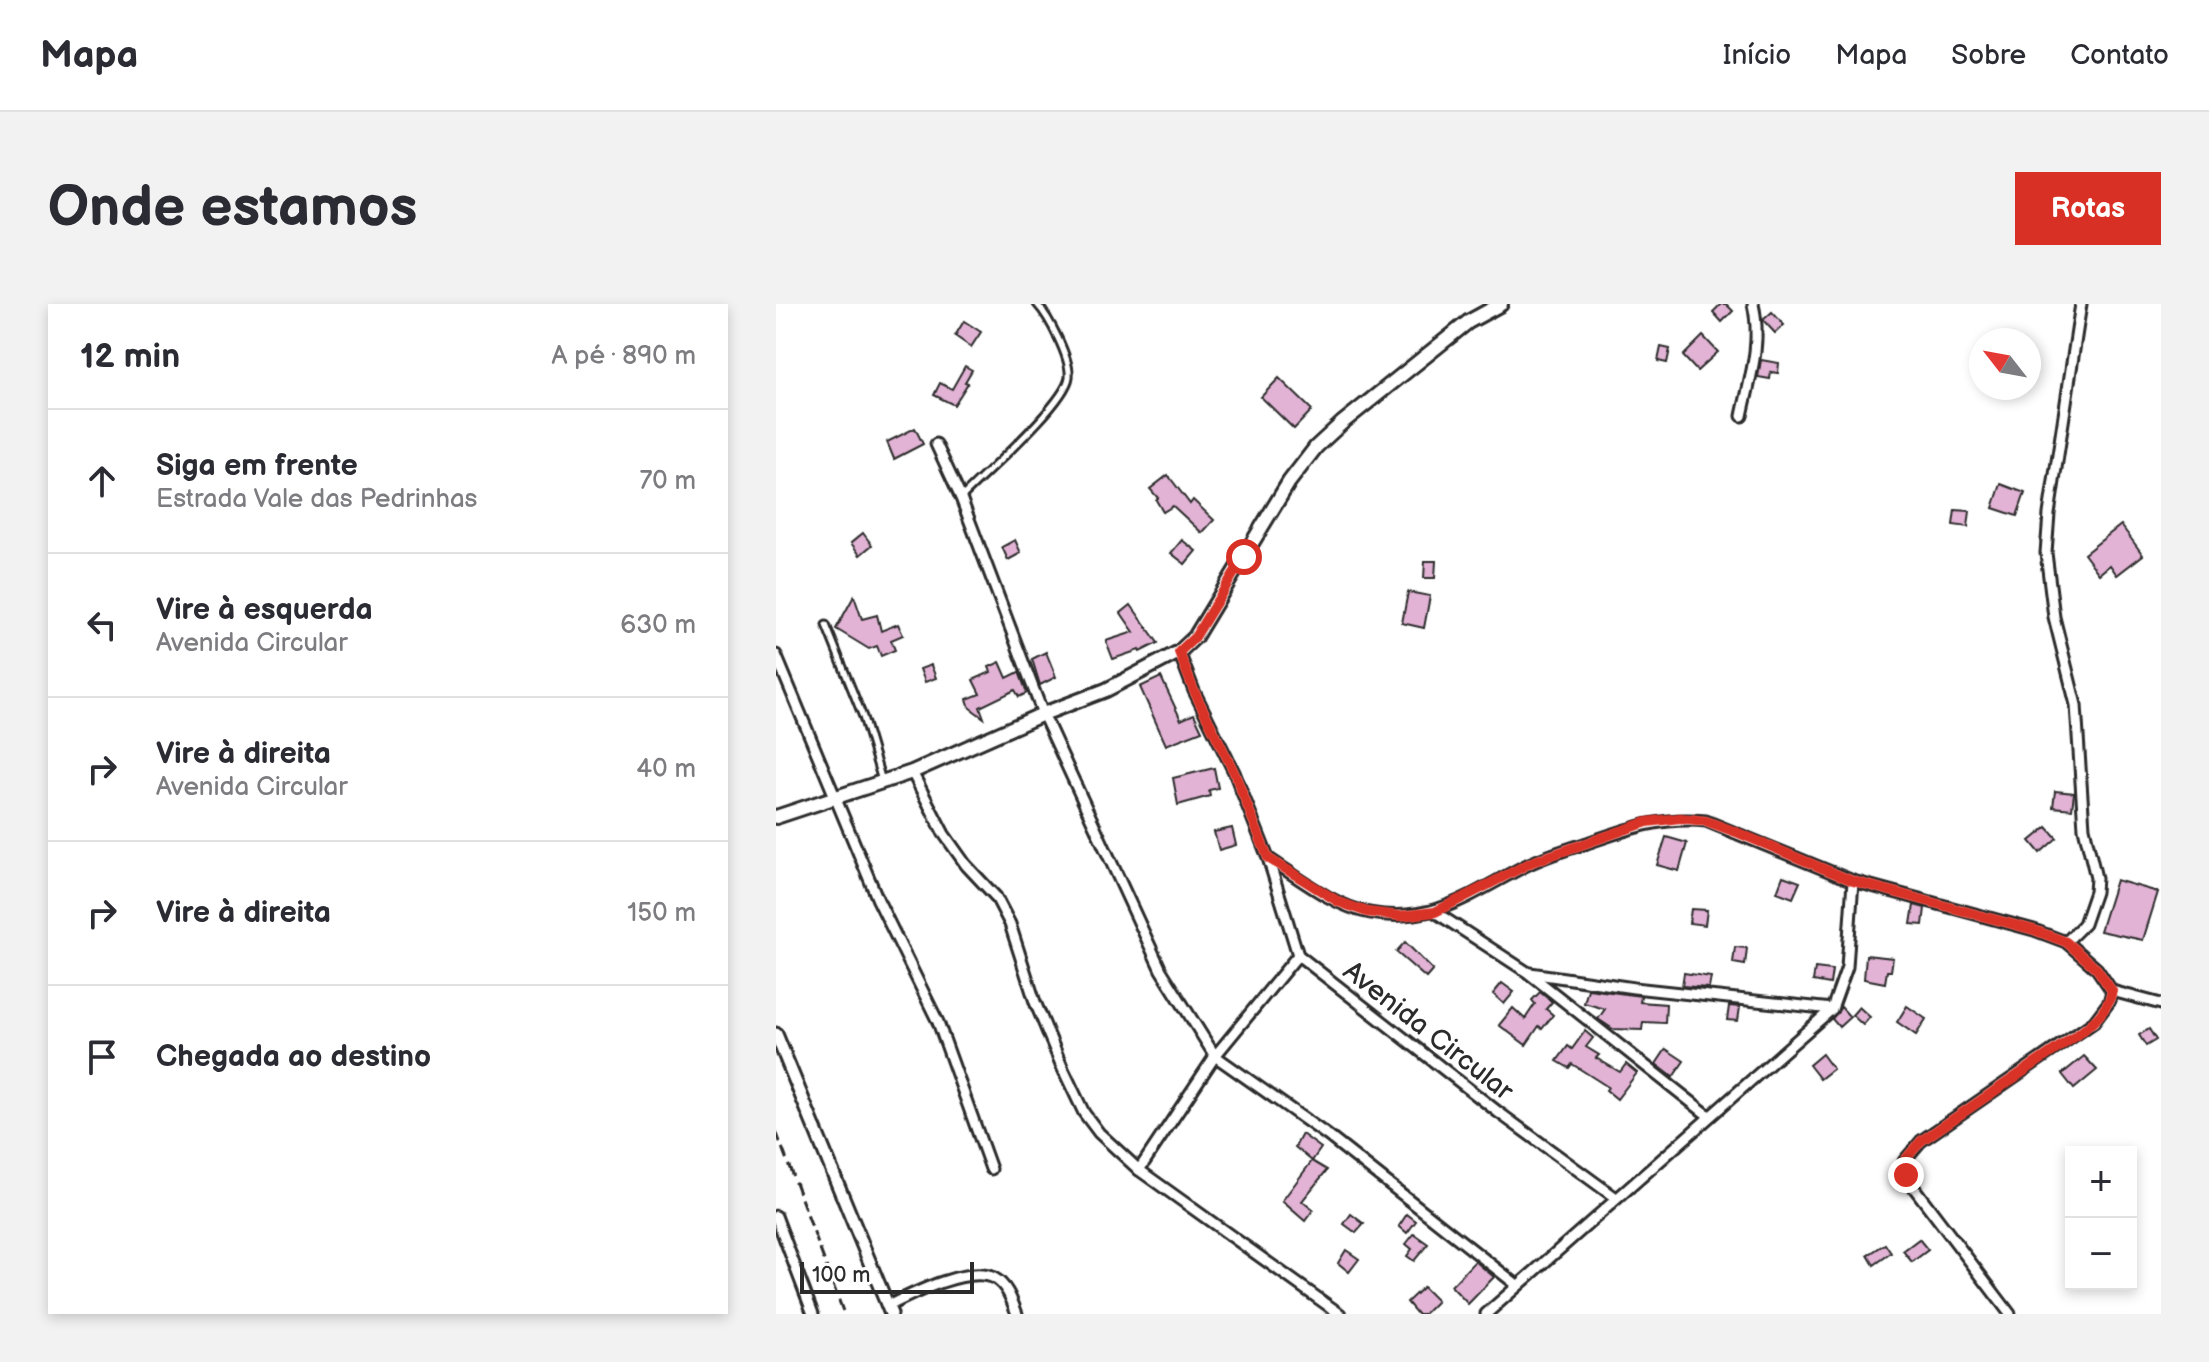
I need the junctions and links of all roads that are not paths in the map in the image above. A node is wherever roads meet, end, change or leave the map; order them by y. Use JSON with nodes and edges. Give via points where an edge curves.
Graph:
{"nodes":[{"id":1,"x":1037,"y":304,"type":"edge"},
{"id":2,"x":1501,"y":304,"type":"edge"},
{"id":3,"x":1753,"y":304,"type":"edge"},
{"id":4,"x":2081,"y":304,"type":"edge"},
{"id":5,"x":1742,"y":416,"type":"dead end"},
{"id":6,"x":936,"y":444,"type":"dead end"},
{"id":7,"x":961,"y":498,"type":"junction"},
{"id":8,"x":826,"y":625,"type":"dead end"},
{"id":9,"x":1179,"y":652,"type":"junction"},
{"id":10,"x":776,"y":655,"type":"edge"},
{"id":11,"x":1043,"y":714,"type":"junction"},
{"id":12,"x":912,"y":772,"type":"junction"},
{"id":13,"x":882,"y":782,"type":"junction"},
{"id":14,"x":834,"y":799,"type":"junction"},
{"id":15,"x":776,"y":817,"type":"edge"},
{"id":16,"x":1268,"y":858,"type":"junction"},
{"id":17,"x":1853,"y":881,"type":"junction"},
{"id":18,"x":1435,"y":912,"type":"junction"},
{"id":19,"x":2066,"y":942,"type":"junction"},
{"id":20,"x":1298,"y":955,"type":"junction"},
{"id":21,"x":1527,"y":972,"type":"junction"},
{"id":22,"x":2112,"y":991,"type":"junction"},
{"id":23,"x":2161,"y":1004,"type":"edge"},
{"id":24,"x":1832,"y":1009,"type":"junction"},
{"id":25,"x":776,"y":1034,"type":"edge"},
{"id":26,"x":1215,"y":1056,"type":"junction"},
{"id":27,"x":1709,"y":1116,"type":"junction"},
{"id":28,"x":991,"y":1169,"type":"dead end"},
{"id":29,"x":1139,"y":1170,"type":"junction"},
{"id":30,"x":1616,"y":1198,"type":"junction"},
{"id":31,"x":776,"y":1216,"type":"edge"},
{"id":32,"x":1517,"y":1285,"type":"junction"},
{"id":33,"x":889,"y":1310,"type":"edge"},
{"id":34,"x":813,"y":1314,"type":"edge"},
{"id":35,"x":1017,"y":1314,"type":"edge"},
{"id":36,"x":1340,"y":1314,"type":"edge"},
{"id":37,"x":1486,"y":1314,"type":"edge"},
{"id":38,"x":2010,"y":1314,"type":"edge"}],
"edges":[{"from":1,"to":7,"type":"lane","via":[[1057,334],[1070,375],[1064,391]]},
{"from":2,"to":9,"type":"main road","via":[[1468,322],[1316,447],[1195,637]]},
{"from":3,"to":5,"type":"street","via":[[1757,347]]},
{"from":4,"to":19,"type":"street","via":[[2046,553],[2057,630],[2076,705],[2084,828],[2096,878],[2084,924]]},
{"from":6,"to":7,"type":"street"},
{"from":7,"to":11,"type":"street"},
{"from":8,"to":13,"type":"lane"},
{"from":9,"to":11,"type":"main road","via":[[1106,690]]},
{"from":9,"to":16,"type":"street"},
{"from":10,"to":14,"type":"street"},
{"from":11,"to":12,"type":"main road"},
{"from":11,"to":26,"type":"street","via":[[1161,970]]},
{"from":12,"to":13,"type":"main road"},
{"from":12,"to":29,"type":"street","via":[[944,834],[996,897],[1010,924],[1035,1002],[1084,1113]]},
{"from":13,"to":14,"type":"main road"},
{"from":14,"to":15,"type":"main road"},
{"from":14,"to":28,"type":"street","via":[[938,1022]]},
{"from":16,"to":18,"type":"street","via":[[1339,902],[1367,912]]},
{"from":16,"to":20,"type":"street"},
{"from":17,"to":18,"type":"street","via":[[1706,821],[1680,818],[1647,822],[1532,862]]},
{"from":17,"to":19,"type":"street"},
{"from":17,"to":24,"type":"street","via":[[1847,967]]},
{"from":18,"to":21,"type":"street"},
{"from":19,"to":22,"type":"street","via":[[2097,969]]},
{"from":20,"to":26,"type":"street"},
{"from":20,"to":30,"type":"street","name":"Avenida Circular"},
{"from":21,"to":24,"type":"street"},
{"from":21,"to":27,"type":"street"},
{"from":22,"to":23,"type":"street"},
{"from":22,"to":38,"type":"street","via":[[2094,1022],[1921,1141],[1904,1161],[1915,1189]]},
{"from":24,"to":27,"type":"street"},
{"from":25,"to":33,"type":"street"},
{"from":26,"to":29,"type":"street"},
{"from":26,"to":32,"type":"street","via":[[1327,1135]]},
{"from":27,"to":30,"type":"street"},
{"from":29,"to":36,"type":"street"},
{"from":30,"to":32,"type":"street"},
{"from":31,"to":34,"type":"street"},
{"from":32,"to":37,"type":"street"},
{"from":33,"to":35,"type":"street","via":[[943,1282],[977,1274],[1002,1284]]}]}
